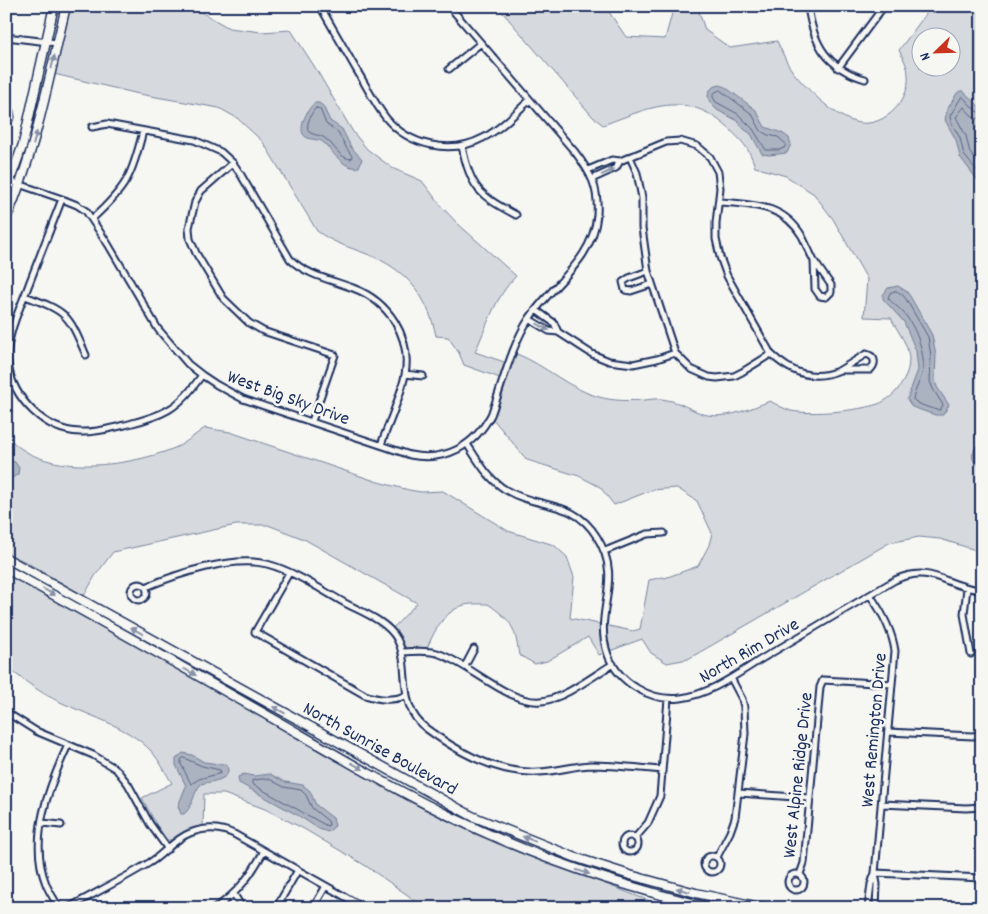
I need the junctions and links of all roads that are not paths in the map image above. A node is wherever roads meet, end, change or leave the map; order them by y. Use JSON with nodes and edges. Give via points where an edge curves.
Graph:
{"nodes":[{"id":1,"x":54,"y":6,"type":"edge"},
{"id":2,"x":66,"y":6,"type":"edge"},
{"id":3,"x":320,"y":6,"type":"edge"},
{"id":4,"x":449,"y":6,"type":"edge"},
{"id":5,"x":740,"y":6,"type":"edge"},
{"id":6,"x":749,"y":6,"type":"edge"},
{"id":7,"x":808,"y":6,"type":"edge"},
{"id":8,"x":884,"y":6,"type":"edge"},
{"id":9,"x":6,"y":37,"type":"edge"},
{"id":10,"x":46,"y":41,"type":"junction"},
{"id":11,"x":57,"y":43,"type":"junction"},
{"id":12,"x":481,"y":43,"type":"junction"},
{"id":13,"x":838,"y":68,"type":"junction"},
{"id":14,"x":449,"y":69,"type":"dead end"},
{"id":15,"x":865,"y":79,"type":"dead end"},
{"id":16,"x":530,"y":100,"type":"junction"},
{"id":17,"x":6,"y":108,"type":"edge"},
{"id":18,"x":6,"y":123,"type":"edge"},
{"id":19,"x":92,"y":127,"type":"dead end"},
{"id":20,"x":143,"y":131,"type":"junction"},
{"id":21,"x":462,"y":146,"type":"junction"},
{"id":22,"x":630,"y":157,"type":"junction"},
{"id":23,"x":620,"y":161,"type":"junction"},
{"id":24,"x":233,"y":163,"type":"junction"},
{"id":25,"x":588,"y":170,"type":"junction"},
{"id":26,"x":592,"y":179,"type":"junction"},
{"id":27,"x":10,"y":181,"type":"junction"},
{"id":28,"x":20,"y":185,"type":"junction"},
{"id":29,"x":6,"y":192,"type":"edge"},
{"id":30,"x":62,"y":199,"type":"junction"},
{"id":31,"x":720,"y":202,"type":"junction"},
{"id":32,"x":516,"y":215,"type":"dead end"},
{"id":33,"x":6,"y":219,"type":"edge"},
{"id":34,"x":92,"y":219,"type":"junction"},
{"id":35,"x":814,"y":261,"type":"junction"},
{"id":36,"x":648,"y":271,"type":"junction"},
{"id":37,"x":652,"y":284,"type":"junction"},
{"id":38,"x":25,"y":296,"type":"junction"},
{"id":39,"x":536,"y":310,"type":"junction"},
{"id":40,"x":529,"y":319,"type":"junction"},
{"id":41,"x":558,"y":332,"type":"junction"},
{"id":42,"x":675,"y":353,"type":"junction"},
{"id":43,"x":771,"y":354,"type":"junction"},
{"id":44,"x":86,"y":356,"type":"dead end"},
{"id":45,"x":840,"y":370,"type":"junction"},
{"id":46,"x":405,"y":374,"type":"junction"},
{"id":47,"x":202,"y":376,"type":"junction"},
{"id":48,"x":423,"y":376,"type":"dead end"},
{"id":49,"x":13,"y":381,"type":"junction"},
{"id":50,"x":6,"y":384,"type":"edge"},
{"id":51,"x":312,"y":421,"type":"junction"},
{"id":52,"x":467,"y":444,"type":"junction"},
{"id":53,"x":381,"y":445,"type":"junction"},
{"id":54,"x":664,"y":533,"type":"dead end"},
{"id":55,"x":605,"y":551,"type":"junction"},
{"id":56,"x":6,"y":558,"type":"edge"},
{"id":57,"x":6,"y":569,"type":"edge"},
{"id":58,"x":289,"y":573,"type":"junction"},
{"id":59,"x":146,"y":587,"type":"dead end"},
{"id":60,"x":967,"y":588,"type":"junction"},
{"id":61,"x":982,"y":590,"type":"edge"},
{"id":62,"x":870,"y":595,"type":"junction"},
{"id":63,"x":474,"y":649,"type":"dead end"},
{"id":64,"x":403,"y":652,"type":"junction"},
{"id":65,"x":971,"y":654,"type":"dead end"},
{"id":66,"x":613,"y":664,"type":"junction"},
{"id":67,"x":465,"y":666,"type":"junction"},
{"id":68,"x":730,"y":678,"type":"junction"},
{"id":69,"x":892,"y":684,"type":"junction"},
{"id":70,"x":406,"y":696,"type":"junction"},
{"id":71,"x":668,"y":699,"type":"junction"},
{"id":72,"x":6,"y":712,"type":"edge"},
{"id":73,"x":888,"y":732,"type":"junction"},
{"id":74,"x":982,"y":734,"type":"edge"},
{"id":75,"x":68,"y":745,"type":"junction"},
{"id":76,"x":662,"y":770,"type":"junction"},
{"id":77,"x":739,"y":793,"type":"junction"},
{"id":78,"x":809,"y":798,"type":"junction"},
{"id":79,"x":882,"y":804,"type":"junction"},
{"id":80,"x":982,"y":807,"type":"edge"},
{"id":81,"x":42,"y":823,"type":"junction"},
{"id":82,"x":61,"y":825,"type":"dead end"},
{"id":83,"x":635,"y":838,"type":"dead end"},
{"id":84,"x":168,"y":849,"type":"junction"},
{"id":85,"x":264,"y":851,"type":"junction"},
{"id":86,"x":717,"y":857,"type":"dead end"},
{"id":87,"x":298,"y":870,"type":"junction"},
{"id":88,"x":875,"y":873,"type":"junction"},
{"id":89,"x":800,"y":874,"type":"dead end"},
{"id":90,"x":982,"y":878,"type":"edge"},
{"id":91,"x":326,"y":886,"type":"junction"},
{"id":92,"x":234,"y":894,"type":"junction"},
{"id":93,"x":59,"y":908,"type":"edge"},
{"id":94,"x":68,"y":908,"type":"edge"},
{"id":95,"x":215,"y":908,"type":"edge"},
{"id":96,"x":242,"y":908,"type":"edge"},
{"id":97,"x":276,"y":908,"type":"edge"},
{"id":98,"x":313,"y":908,"type":"edge"},
{"id":99,"x":365,"y":908,"type":"edge"},
{"id":100,"x":712,"y":908,"type":"edge"},
{"id":101,"x":765,"y":908,"type":"edge"},
{"id":102,"x":868,"y":908,"type":"edge"},
{"id":103,"x":876,"y":908,"type":"edge"}],
"edges":[{"from":1,"to":10,"type":"street"},
{"from":2,"to":11,"type":"street"},
{"from":3,"to":21,"type":"street","via":[[394,127],[423,144]]},
{"from":4,"to":12,"type":"street"},
{"from":5,"to":6,"type":"street"},
{"from":7,"to":13,"type":"street","via":[[815,38]]},
{"from":8,"to":13,"type":"street"},
{"from":9,"to":10,"type":"street"},
{"from":10,"to":11,"type":"street"},
{"from":10,"to":27,"type":"street","via":[[23,144]]},
{"from":28,"to":11,"type":"street","one_way":true,"via":[[36,138]]},
{"from":12,"to":14,"type":"street"},
{"from":12,"to":16,"type":"street"},
{"from":13,"to":15,"type":"street"},
{"from":16,"to":21,"type":"street","via":[[493,132]]},
{"from":16,"to":25,"type":"street"},
{"from":17,"to":18,"type":"street","via":[[11,117]]},
{"from":19,"to":20,"type":"street","via":[[107,124]]},
{"from":20,"to":24,"type":"street","via":[[194,140],[221,152]]},
{"from":20,"to":34,"type":"street","via":[[133,169],[124,187]]},
{"from":21,"to":32,"type":"street","via":[[468,175],[480,191]]},
{"from":22,"to":23,"type":"street"},
{"from":22,"to":31,"type":"street","via":[[666,142],[680,141],[697,146],[710,157],[718,172]]},
{"from":22,"to":36,"type":"street","via":[[642,198]]},
{"from":23,"to":25,"type":"street","via":[[612,160]]},
{"from":26,"to":23,"type":"street","one_way":true,"via":[[616,168]]},
{"from":24,"to":46,"type":"street","via":[[296,265],[366,293],[389,312],[398,326],[405,349]]},
{"from":24,"to":51,"type":"street","via":[[201,191],[192,212],[190,239],[223,298],[249,322],[263,331],[334,355]]},
{"from":25,"to":26,"type":"street"},
{"from":26,"to":39,"type":"street","via":[[597,199],[592,240],[578,262]]},
{"from":27,"to":28,"type":"street","name":"West Big Sky Drive"},
{"from":27,"to":29,"type":"street"},
{"from":28,"to":30,"type":"street","name":"West Big Sky Drive"},
{"from":28,"to":33,"type":"street"},
{"from":30,"to":34,"type":"street","name":"West Big Sky Drive","via":[[86,211]]},
{"from":30,"to":38,"type":"street"},
{"from":31,"to":35,"type":"street","via":[[764,207],[778,212],[797,229]]},
{"from":31,"to":43,"type":"street","via":[[716,223],[720,256],[727,276]]},
{"from":34,"to":47,"type":"street","name":"West Big Sky Drive","via":[[158,329]]},
{"from":35,"to":35,"type":"street","via":[[815,290],[820,296],[826,296],[831,292],[831,284]]},
{"from":36,"to":37,"type":"street"},
{"from":36,"to":37,"type":"street","via":[[623,282],[625,290]]},
{"from":37,"to":42,"type":"street"},
{"from":38,"to":44,"type":"street","via":[[52,306],[69,319]]},
{"from":38,"to":49,"type":"street","via":[[13,326],[9,350]]},
{"from":39,"to":40,"type":"street"},
{"from":39,"to":41,"type":"street","via":[[554,323]]},
{"from":40,"to":41,"type":"street","one_way":true,"via":[[549,331]]},
{"from":40,"to":52,"type":"street","via":[[491,415]]},
{"from":41,"to":42,"type":"street","via":[[592,354],[618,362],[633,364]]},
{"from":42,"to":43,"type":"street","via":[[691,369],[717,378],[734,376]]},
{"from":43,"to":45,"type":"street","via":[[795,372],[813,376]]},
{"from":45,"to":45,"type":"street","via":[[867,371],[872,368],[874,360],[870,355],[862,355]]},
{"from":46,"to":48,"type":"street"},
{"from":46,"to":53,"type":"street"},
{"from":47,"to":49,"type":"street","via":[[181,401],[157,416],[82,432],[52,424],[34,412]]},
{"from":47,"to":51,"type":"street","name":"West Big Sky Drive","via":[[244,399]]},
{"from":49,"to":50,"type":"street"},
{"from":51,"to":53,"type":"street","name":"West Big Sky Drive"},
{"from":52,"to":53,"type":"street","name":"West Big Sky Drive","via":[[448,453],[427,457]]},
{"from":52,"to":55,"type":"street","name":"North Rim Drive","via":[[483,469],[498,484],[520,496],[575,514],[588,525]]},
{"from":54,"to":55,"type":"street","via":[[648,534]]},
{"from":55,"to":66,"type":"street","name":"North Rim Drive","via":[[610,583],[603,633]]},
{"from":101,"to":56,"type":"street","name":"North Sunrise Boulevard","one_way":true,"via":[[630,875],[574,857],[472,816]]},
{"from":57,"to":100,"type":"street","name":"North Sunrise Boulevard","one_way":true,"via":[[425,804],[570,867]]},
{"from":58,"to":59,"type":"street","via":[[268,564],[241,561],[197,570]]},
{"from":58,"to":64,"type":"street","via":[[374,618],[391,630]]},
{"from":58,"to":70,"type":"street","via":[[255,632],[365,695],[385,700]]},
{"from":60,"to":61,"type":"street","name":"North Rim Drive"},
{"from":60,"to":62,"type":"street","name":"North Rim Drive","via":[[922,573],[907,575]]},
{"from":60,"to":65,"type":"street","via":[[964,614]]},
{"from":62,"to":68,"type":"street","name":"North Rim Drive"},
{"from":62,"to":69,"type":"street","name":"West Remington Drive","via":[[884,616],[893,639]]},
{"from":63,"to":67,"type":"street"},
{"from":64,"to":67,"type":"street","via":[[437,653]]},
{"from":64,"to":70,"type":"street"},
{"from":66,"to":67,"type":"street","via":[[558,697],[541,701],[510,695]]},
{"from":66,"to":71,"type":"street","name":"North Rim Drive","via":[[638,690]]},
{"from":68,"to":71,"type":"street","name":"North Rim Drive","via":[[698,694]]},
{"from":68,"to":77,"type":"street","via":[[742,699],[745,716]]},
{"from":69,"to":73,"type":"street","name":"West Remington Drive"},
{"from":69,"to":78,"type":"street","name":"West Alpine Ridge Drive","via":[[823,680]]},
{"from":70,"to":76,"type":"street","via":[[414,715],[425,728],[495,766],[527,772],[589,765]]},
{"from":71,"to":76,"type":"street"},
{"from":72,"to":75,"type":"street","via":[[36,731]]},
{"from":73,"to":74,"type":"street"},
{"from":73,"to":79,"type":"street","name":"West Remington Drive"},
{"from":75,"to":81,"type":"street","via":[[46,798]]},
{"from":75,"to":84,"type":"street","via":[[116,769]]},
{"from":76,"to":83,"type":"street","via":[[660,796],[648,823]]},
{"from":77,"to":78,"type":"street"},
{"from":77,"to":86,"type":"street","via":[[735,818]]},
{"from":78,"to":89,"type":"street","name":"West Alpine Ridge Drive","via":[[804,864]]},
{"from":79,"to":80,"type":"street"},
{"from":79,"to":88,"type":"street","name":"West Remington Drive"},
{"from":81,"to":82,"type":"street"},
{"from":81,"to":93,"type":"street","via":[[41,865]]},
{"from":84,"to":85,"type":"street","via":[[188,834],[214,828],[226,830]]},
{"from":84,"to":94,"type":"street"},
{"from":85,"to":87,"type":"street"},
{"from":85,"to":92,"type":"street"},
{"from":87,"to":91,"type":"street"},
{"from":87,"to":97,"type":"street"},
{"from":88,"to":90,"type":"street"},
{"from":88,"to":102,"type":"street","name":"West Remington Drive"},
{"from":88,"to":103,"type":"street","name":"West Remington Drive","via":[[878,884]]},
{"from":91,"to":98,"type":"street"},
{"from":91,"to":99,"type":"street"},
{"from":92,"to":95,"type":"street"},
{"from":92,"to":96,"type":"street"}]}
